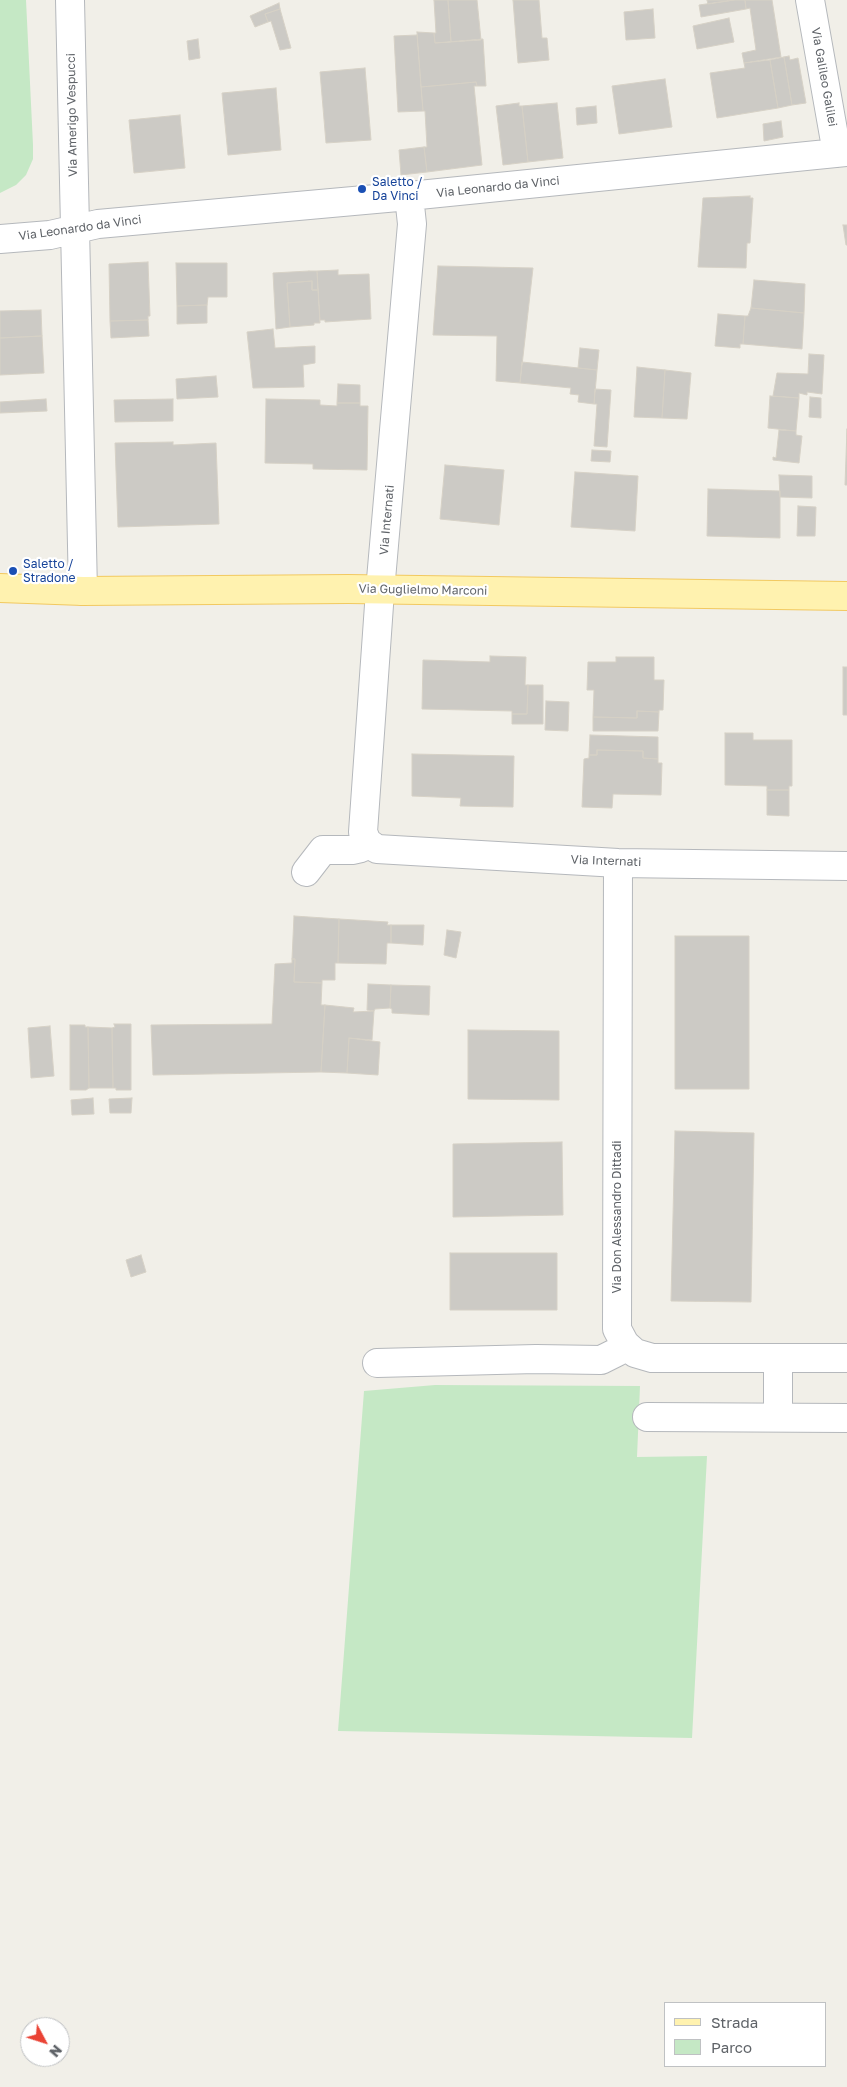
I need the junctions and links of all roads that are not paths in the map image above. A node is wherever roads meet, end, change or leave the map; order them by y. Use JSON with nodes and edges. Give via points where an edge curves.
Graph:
{"nodes":[{"id":1,"x":70,"y":0,"type":"edge"},
{"id":2,"x":810,"y":0,"type":"edge"},
{"id":3,"x":842,"y":153,"type":"edge"},
{"id":4,"x":409,"y":196,"type":"junction"},
{"id":5,"x":74,"y":230,"type":"junction"},
{"id":6,"x":0,"y":239,"type":"edge"},
{"id":7,"x":0,"y":588,"type":"edge"},
{"id":8,"x":83,"y":591,"type":"junction"},
{"id":9,"x":380,"y":591,"type":"junction"},
{"id":10,"x":847,"y":596,"type":"edge"},
{"id":11,"x":367,"y":842,"type":"junction"},
{"id":12,"x":618,"y":863,"type":"junction"},
{"id":13,"x":847,"y":866,"type":"edge"},
{"id":14,"x":306,"y":872,"type":"dead end"},
{"id":15,"x":625,"y":1344,"type":"junction"},
{"id":16,"x":778,"y":1358,"type":"junction"},
{"id":17,"x":847,"y":1358,"type":"edge"},
{"id":18,"x":378,"y":1364,"type":"dead end"},
{"id":19,"x":647,"y":1417,"type":"dead end"},
{"id":20,"x":778,"y":1417,"type":"junction"},
{"id":21,"x":847,"y":1418,"type":"edge"}],
"edges":[{"from":1,"to":5,"type":"street","name":"Via Amerigo Vespucci"},
{"from":2,"to":3,"type":"street","name":"Via Galileo Galilei"},
{"from":3,"to":4,"type":"street","name":"Via Leonardo da Vinci"},
{"from":4,"to":5,"type":"street","name":"Via Leonardo da Vinci","via":[[98,224]]},
{"from":4,"to":9,"type":"street","name":"Via Internati","via":[[412,224]]},
{"from":5,"to":6,"type":"street","name":"Via Leonardo da Vinci"},
{"from":5,"to":8,"type":"street"},
{"from":7,"to":8,"type":"main road","name":"Via Guglielmo Marconi"},
{"from":8,"to":9,"type":"main road","name":"Via Guglielmo Marconi"},
{"from":9,"to":10,"type":"main road","name":"Via Guglielmo Marconi"},
{"from":9,"to":11,"type":"street","name":"Via Internati","via":[[363,832]]},
{"from":11,"to":12,"type":"street","name":"Via Internati","via":[[377,849]]},
{"from":11,"to":14,"type":"street","via":[[352,850],[323,850]]},
{"from":12,"to":13,"type":"street","name":"Via Internati"},
{"from":12,"to":15,"type":"street","name":"Via Don Alessandro Dittadi","via":[[618,1329]]},
{"from":15,"to":16,"type":"street","via":[[635,1353],[652,1358]]},
{"from":15,"to":18,"type":"street","via":[[601,1360]]},
{"from":16,"to":17,"type":"street"},
{"from":16,"to":20,"type":"street"},
{"from":19,"to":20,"type":"street"},
{"from":20,"to":21,"type":"street"}]}
